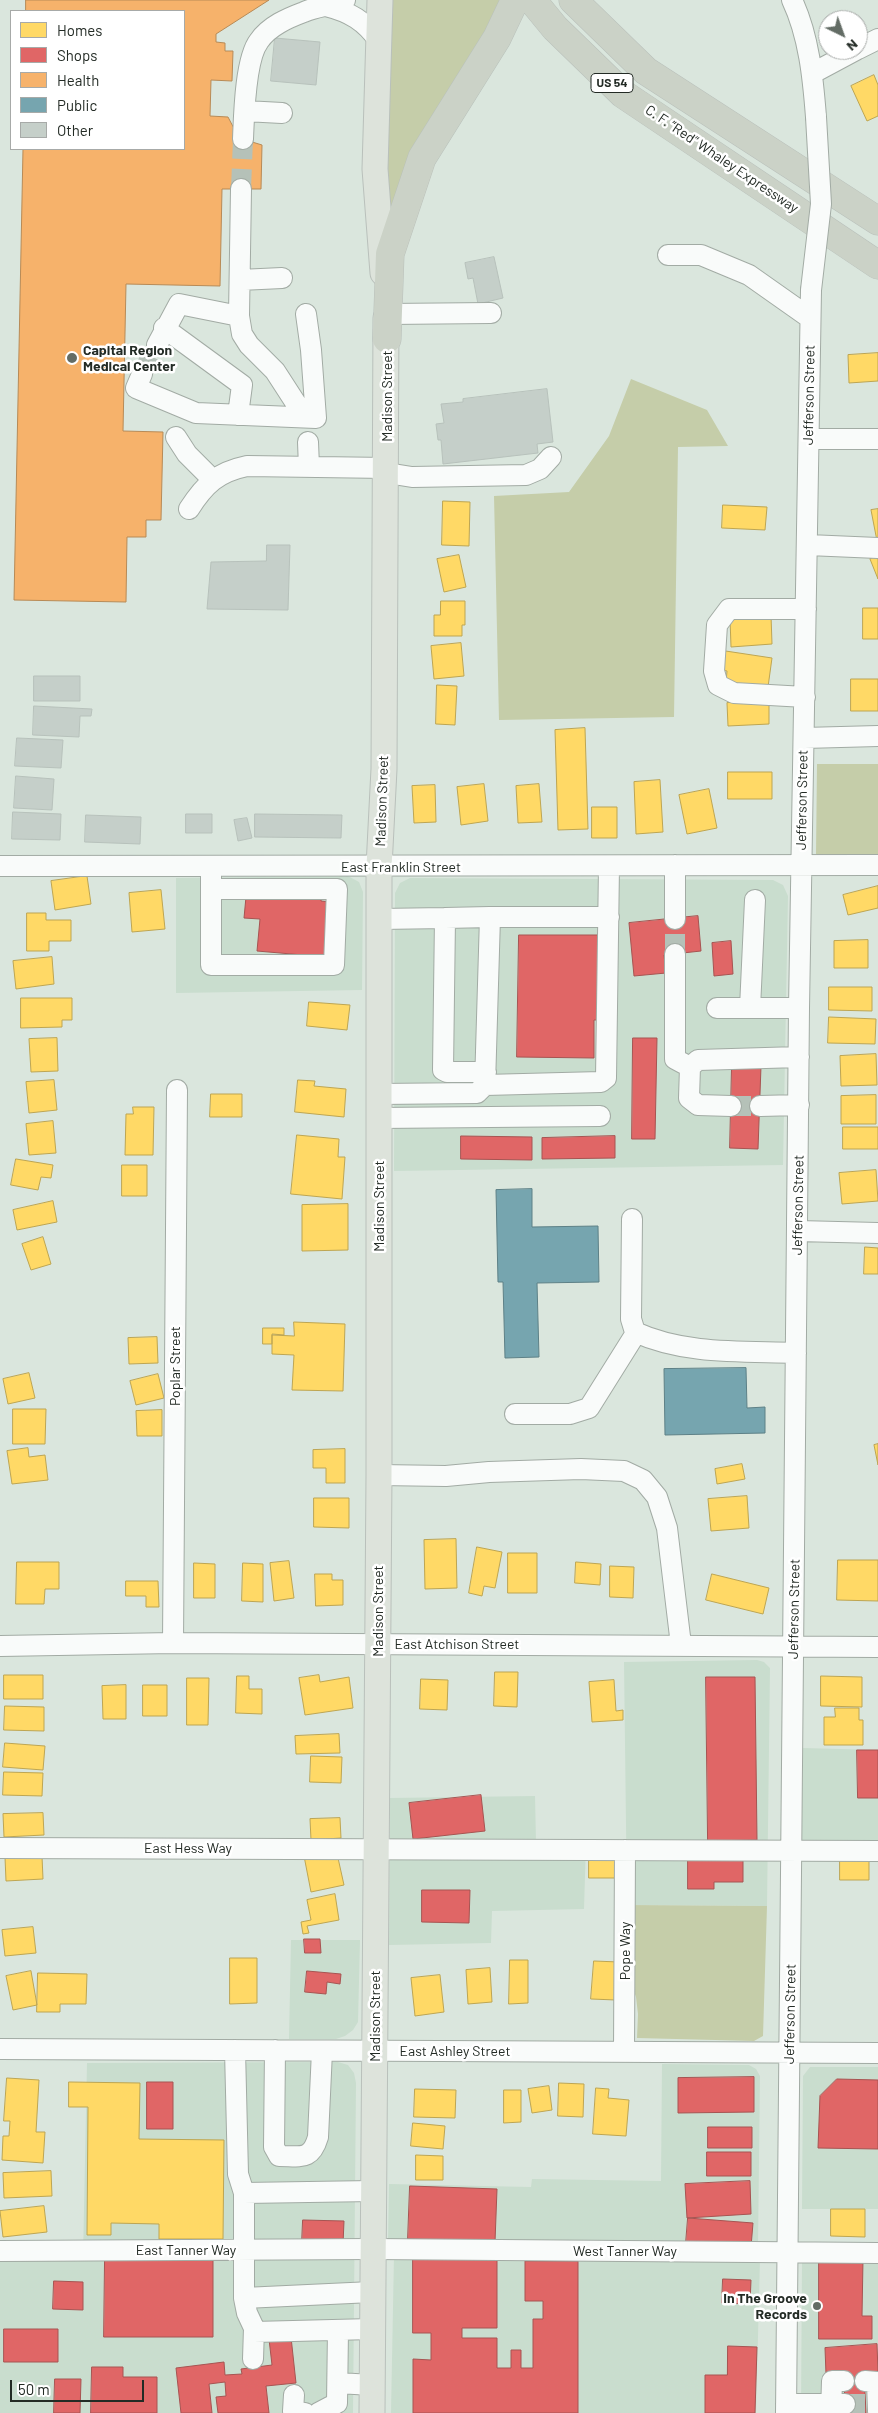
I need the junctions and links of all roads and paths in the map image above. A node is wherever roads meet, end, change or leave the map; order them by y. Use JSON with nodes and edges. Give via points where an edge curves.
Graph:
{"nodes":[{"id":1,"x":344,"y":0,"type":"edge"},
{"id":2,"x":380,"y":0,"type":"edge"},
{"id":3,"x":515,"y":0,"type":"edge"},
{"id":4,"x":532,"y":0,"type":"edge"},
{"id":5,"x":573,"y":0,"type":"edge"},
{"id":6,"x":792,"y":0,"type":"edge"},
{"id":7,"x":301,"y":6,"type":"edge"},
{"id":8,"x":326,"y":6,"type":"junction"},
{"id":9,"x":380,"y":41,"type":"junction"},
{"id":10,"x":837,"y":60,"type":"edge"},
{"id":11,"x":812,"y":72,"type":"junction"},
{"id":12,"x":245,"y":111,"type":"junction"},
{"id":13,"x":282,"y":113,"type":"dead end"},
{"id":14,"x":243,"y":139,"type":"tunnel mouth"},
{"id":15,"x":241,"y":189,"type":"tunnel mouth"},
{"id":16,"x":878,"y":221,"type":"edge"},
{"id":17,"x":668,"y":255,"type":"dead end"},
{"id":18,"x":878,"y":265,"type":"edge"},
{"id":19,"x":282,"y":278,"type":"dead end"},
{"id":20,"x":240,"y":280,"type":"junction"},
{"id":21,"x":491,"y":313,"type":"dead end"},
{"id":22,"x":306,"y":314,"type":"dead end"},
{"id":23,"x":239,"y":316,"type":"junction"},
{"id":24,"x":810,"y":318,"type":"junction"},
{"id":25,"x":388,"y":327,"type":"junction"},
{"id":26,"x":142,"y":374,"type":"tunnel mouth"},
{"id":27,"x":297,"y":405,"type":"dead end"},
{"id":28,"x":238,"y":415,"type":"junction"},
{"id":29,"x":176,"y":438,"type":"dead end"},
{"id":30,"x":809,"y":439,"type":"junction"},
{"id":31,"x":878,"y":439,"type":"edge"},
{"id":32,"x":308,"y":442,"type":"dead end"},
{"id":33,"x":551,"y":457,"type":"dead end"},
{"id":34,"x":309,"y":467,"type":"junction"},
{"id":35,"x":387,"y":471,"type":"junction"},
{"id":36,"x":213,"y":480,"type":"junction"},
{"id":37,"x":190,"y":509,"type":"dead end"},
{"id":38,"x":808,"y":545,"type":"junction"},
{"id":39,"x":878,"y":548,"type":"edge"},
{"id":40,"x":806,"y":609,"type":"junction"},
{"id":41,"x":805,"y":697,"type":"junction"},
{"id":42,"x":878,"y":736,"type":"edge"},
{"id":43,"x":804,"y":738,"type":"junction"},
{"id":44,"x":675,"y":865,"type":"junction"},
{"id":45,"x":801,"y":865,"type":"junction"},
{"id":46,"x":878,"y":865,"type":"edge"},
{"id":47,"x":0,"y":866,"type":"edge"},
{"id":48,"x":610,"y":866,"type":"junction"},
{"id":49,"x":211,"y":867,"type":"junction"},
{"id":50,"x":379,"y":867,"type":"junction"},
{"id":51,"x":212,"y":889,"type":"junction"},
{"id":52,"x":755,"y":900,"type":"dead end"},
{"id":53,"x":490,"y":917,"type":"junction"},
{"id":54,"x":609,"y":917,"type":"junction"},
{"id":55,"x":445,"y":918,"type":"junction"},
{"id":56,"x":380,"y":919,"type":"junction"},
{"id":57,"x":676,"y":919,"type":"tunnel mouth"},
{"id":58,"x":675,"y":954,"type":"tunnel mouth"},
{"id":59,"x":717,"y":1008,"type":"dead end"},
{"id":60,"x":750,"y":1008,"type":"junction"},
{"id":61,"x":799,"y":1008,"type":"junction"},
{"id":62,"x":799,"y":1057,"type":"junction"},
{"id":63,"x":690,"y":1067,"type":"junction"},
{"id":64,"x":486,"y":1079,"type":"junction"},
{"id":65,"x":177,"y":1090,"type":"dead end"},
{"id":66,"x":799,"y":1105,"type":"junction"},
{"id":67,"x":379,"y":1106,"type":"junction"},
{"id":68,"x":731,"y":1106,"type":"tunnel mouth"},
{"id":69,"x":760,"y":1106,"type":"tunnel mouth"},
{"id":70,"x":600,"y":1116,"type":"dead end"},
{"id":71,"x":632,"y":1219,"type":"dead end"},
{"id":72,"x":798,"y":1232,"type":"junction"},
{"id":73,"x":878,"y":1233,"type":"edge"},
{"id":74,"x":636,"y":1333,"type":"junction"},
{"id":75,"x":796,"y":1353,"type":"junction"},
{"id":76,"x":515,"y":1414,"type":"dead end"},
{"id":77,"x":379,"y":1475,"type":"junction"},
{"id":78,"x":173,"y":1643,"type":"junction"},
{"id":79,"x":378,"y":1643,"type":"junction"},
{"id":80,"x":681,"y":1644,"type":"junction"},
{"id":81,"x":794,"y":1645,"type":"junction"},
{"id":82,"x":0,"y":1646,"type":"edge"},
{"id":83,"x":878,"y":1647,"type":"edge"},
{"id":84,"x":0,"y":1848,"type":"edge"},
{"id":85,"x":376,"y":1849,"type":"junction"},
{"id":86,"x":625,"y":1850,"type":"junction"},
{"id":87,"x":791,"y":1850,"type":"junction"},
{"id":88,"x":878,"y":1851,"type":"edge"},
{"id":89,"x":0,"y":2049,"type":"edge"},
{"id":90,"x":235,"y":2050,"type":"junction"},
{"id":91,"x":275,"y":2050,"type":"junction"},
{"id":92,"x":322,"y":2051,"type":"junction"},
{"id":93,"x":374,"y":2051,"type":"junction"},
{"id":94,"x":624,"y":2052,"type":"junction"},
{"id":95,"x":790,"y":2052,"type":"junction"},
{"id":96,"x":878,"y":2053,"type":"edge"},
{"id":97,"x":373,"y":2191,"type":"junction"},
{"id":98,"x":244,"y":2192,"type":"junction"},
{"id":99,"x":373,"y":2249,"type":"junction"},
{"id":100,"x":242,"y":2250,"type":"junction"},
{"id":101,"x":0,"y":2251,"type":"edge"},
{"id":102,"x":788,"y":2252,"type":"junction"},
{"id":103,"x":878,"y":2253,"type":"edge"},
{"id":104,"x":372,"y":2292,"type":"junction"},
{"id":105,"x":244,"y":2298,"type":"junction"},
{"id":106,"x":372,"y":2329,"type":"junction"},
{"id":107,"x":338,"y":2330,"type":"junction"},
{"id":108,"x":254,"y":2332,"type":"junction"},
{"id":109,"x":253,"y":2359,"type":"dead end"},
{"id":110,"x":844,"y":2381,"type":"dead end"},
{"id":111,"x":864,"y":2381,"type":"dead end"},
{"id":112,"x":338,"y":2383,"type":"junction"},
{"id":113,"x":372,"y":2385,"type":"junction"},
{"id":114,"x":294,"y":2395,"type":"dead end"},
{"id":115,"x":874,"y":2406,"type":"edge"},
{"id":116,"x":836,"y":2408,"type":"edge"},
{"id":117,"x":786,"y":2409,"type":"edge"},
{"id":118,"x":305,"y":2413,"type":"edge"},
{"id":119,"x":318,"y":2413,"type":"edge"},
{"id":120,"x":372,"y":2413,"type":"edge"}],
"edges":[{"from":1,"to":8,"type":"street"},
{"from":2,"to":9,"type":"main road","name":"Madison Street"},
{"from":3,"to":25,"type":"highway","via":[[497,38],[422,158],[390,254]]},
{"from":4,"to":18,"type":"highway","name":"C. F. “Red” Whaley Expressway","number":"US 54","via":[[555,28],[623,94]]},
{"from":5,"to":16,"type":"highway","number":"US 54","via":[[646,71]]},
{"from":6,"to":11,"type":"street","name":"Jefferson Street"},
{"from":7,"to":8,"type":"street"},
{"from":7,"to":12,"type":"street","via":[[258,42],[251,61]]},
{"from":8,"to":9,"type":"street","via":[[363,21]]},
{"from":9,"to":25,"type":"main road","name":"Madison Street","via":[[375,169]]},
{"from":10,"to":11,"type":"street"},
{"from":11,"to":24,"type":"street","name":"Jefferson Street","bridge":true,"via":[[821,204]]},
{"from":12,"to":13,"type":"street"},
{"from":12,"to":14,"type":"street"},
{"from":15,"to":20,"type":"street"},
{"from":17,"to":24,"type":"street","via":[[701,255],[749,275]]},
{"from":19,"to":20,"type":"street"},
{"from":20,"to":23,"type":"street"},
{"from":21,"to":25,"type":"street"},
{"from":22,"to":28,"type":"street","via":[[316,418]]},
{"from":23,"to":27,"type":"street","via":[[242,334],[249,345],[275,371]]},
{"from":23,"to":28,"type":"street","via":[[179,304],[161,336],[242,385]]},
{"from":24,"to":30,"type":"street","name":"Jefferson Street"},
{"from":25,"to":35,"type":"main road","name":"Madison Street"},
{"from":26,"to":28,"type":"street","via":[[136,388],[196,413]]},
{"from":29,"to":36,"type":"street"},
{"from":30,"to":31,"type":"street"},
{"from":30,"to":38,"type":"street","name":"Jefferson Street"},
{"from":32,"to":34,"type":"street"},
{"from":33,"to":35,"type":"street","via":[[540,469],[526,475],[412,477]]},
{"from":34,"to":35,"type":"street"},
{"from":34,"to":36,"type":"street","via":[[247,466],[228,470]]},
{"from":35,"to":50,"type":"main road","name":"Madison Street","via":[[384,769]]},
{"from":36,"to":37,"type":"street"},
{"from":38,"to":39,"type":"street"},
{"from":38,"to":40,"type":"street","name":"Jefferson Street"},
{"from":40,"to":41,"type":"street","name":"Jefferson Street"},
{"from":40,"to":41,"type":"street","via":[[729,609],[717,625],[714,671],[718,685],[734,693]]},
{"from":41,"to":43,"type":"street","name":"Jefferson Street"},
{"from":42,"to":43,"type":"street"},
{"from":43,"to":45,"type":"street","name":"Jefferson Street"},
{"from":44,"to":45,"type":"street","name":"East Franklin Street"},
{"from":44,"to":48,"type":"street","name":"East Franklin Street"},
{"from":44,"to":57,"type":"street"},
{"from":45,"to":46,"type":"street","name":"East Franklin Street"},
{"from":45,"to":61,"type":"street","name":"Jefferson Street"},
{"from":47,"to":49,"type":"street","name":"East Franklin Street"},
{"from":48,"to":50,"type":"street","name":"East Franklin Street"},
{"from":48,"to":54,"type":"street"},
{"from":49,"to":50,"type":"street","name":"East Franklin Street"},
{"from":49,"to":51,"type":"street"},
{"from":50,"to":56,"type":"main road","name":"Madison Street"},
{"from":51,"to":51,"type":"street","via":[[211,965],[334,965],[337,889]]},
{"from":52,"to":60,"type":"street"},
{"from":53,"to":54,"type":"street"},
{"from":53,"to":55,"type":"street"},
{"from":53,"to":64,"type":"street"},
{"from":54,"to":64,"type":"street","via":[[606,1078],[601,1082]]},
{"from":55,"to":56,"type":"street"},
{"from":55,"to":64,"type":"street","via":[[443,1070]]},
{"from":56,"to":67,"type":"main road","name":"Madison Street"},
{"from":58,"to":63,"type":"street","via":[[675,1059]]},
{"from":59,"to":60,"type":"street"},
{"from":60,"to":61,"type":"street"},
{"from":61,"to":62,"type":"street","name":"Jefferson Street"},
{"from":62,"to":63,"type":"street","via":[[698,1060]]},
{"from":62,"to":66,"type":"street","name":"Jefferson Street"},
{"from":63,"to":68,"type":"street","via":[[688,1098],[698,1105]]},
{"from":64,"to":67,"type":"street","via":[[477,1093]]},
{"from":65,"to":78,"type":"street","name":"Poplar Street"},
{"from":66,"to":69,"type":"street"},
{"from":66,"to":72,"type":"street","name":"Jefferson Street"},
{"from":67,"to":70,"type":"street"},
{"from":67,"to":77,"type":"main road","name":"Madison Street"},
{"from":71,"to":74,"type":"street","via":[[631,1319]]},
{"from":72,"to":73,"type":"street"},
{"from":72,"to":75,"type":"street","name":"Jefferson Street"},
{"from":74,"to":75,"type":"street","via":[[705,1350]]},
{"from":74,"to":76,"type":"street","via":[[589,1408],[570,1414]]},
{"from":75,"to":81,"type":"street","name":"Jefferson Street"},
{"from":77,"to":79,"type":"main road","name":"Madison Street"},
{"from":77,"to":80,"type":"street","via":[[446,1476],[581,1469],[624,1472],[643,1480],[657,1497],[667,1528]]},
{"from":78,"to":79,"type":"street","name":"East Atchison Street"},
{"from":78,"to":82,"type":"street","name":"East Atchison Street"},
{"from":79,"to":80,"type":"street","name":"East Atchison Street"},
{"from":79,"to":85,"type":"main road","name":"Madison Street"},
{"from":80,"to":81,"type":"street","name":"East Atchison Street"},
{"from":81,"to":83,"type":"street","name":"East Atchison Street"},
{"from":81,"to":87,"type":"street","name":"Jefferson Street"},
{"from":84,"to":85,"type":"street","name":"East Hess Way"},
{"from":85,"to":86,"type":"street","name":"East Hess Way"},
{"from":85,"to":93,"type":"main road","name":"Madison Street"},
{"from":86,"to":87,"type":"street","name":"East Hess Way"},
{"from":86,"to":94,"type":"street","name":"Pope Way"},
{"from":87,"to":88,"type":"street","name":"East Hess Way"},
{"from":87,"to":95,"type":"street","name":"Jefferson Street"},
{"from":89,"to":90,"type":"street","name":"East Ashley Street"},
{"from":90,"to":91,"type":"street","name":"East Ashley Street"},
{"from":90,"to":98,"type":"street","via":[[238,2174]]},
{"from":91,"to":92,"type":"street","name":"East Ashley Street"},
{"from":91,"to":92,"type":"street","via":[[274,2148],[279,2156],[306,2156],[314,2150],[318,2137]]},
{"from":92,"to":93,"type":"street","name":"East Ashley Street"},
{"from":93,"to":94,"type":"street","name":"East Ashley Street"},
{"from":93,"to":97,"type":"main road","name":"Madison Street"},
{"from":94,"to":95,"type":"street","name":"East Ashley Street"},
{"from":95,"to":96,"type":"street","name":"East Ashley Street"},
{"from":95,"to":102,"type":"street","name":"Jefferson Street"},
{"from":97,"to":98,"type":"street"},
{"from":97,"to":99,"type":"main road","name":"Madison Street"},
{"from":98,"to":100,"type":"street"},
{"from":99,"to":100,"type":"street","name":"East Tanner Way"},
{"from":99,"to":102,"type":"street","name":"West Tanner Way"},
{"from":99,"to":104,"type":"main road","name":"Madison Street"},
{"from":100,"to":101,"type":"street","name":"East Tanner Way"},
{"from":100,"to":105,"type":"street"},
{"from":102,"to":103,"type":"street","name":"West Tanner Way"},
{"from":102,"to":117,"type":"street","name":"Jefferson Street"},
{"from":104,"to":105,"type":"street"},
{"from":104,"to":106,"type":"main road","name":"Madison Street"},
{"from":105,"to":108,"type":"street"},
{"from":106,"to":107,"type":"street"},
{"from":106,"to":113,"type":"main road","name":"Madison Street"},
{"from":107,"to":108,"type":"street"},
{"from":107,"to":112,"type":"street"},
{"from":108,"to":109,"type":"street"},
{"from":110,"to":116,"type":"street","via":[[832,2381]]},
{"from":111,"to":115,"type":"street","via":[[877,2382]]},
{"from":112,"to":113,"type":"street"},
{"from":112,"to":119,"type":"street","via":[[338,2403]]},
{"from":113,"to":120,"type":"main road","name":"Madison Street"},
{"from":114,"to":118,"type":"street","via":[[293,2411]]},
{"from":116,"to":117,"type":"street"}]}
